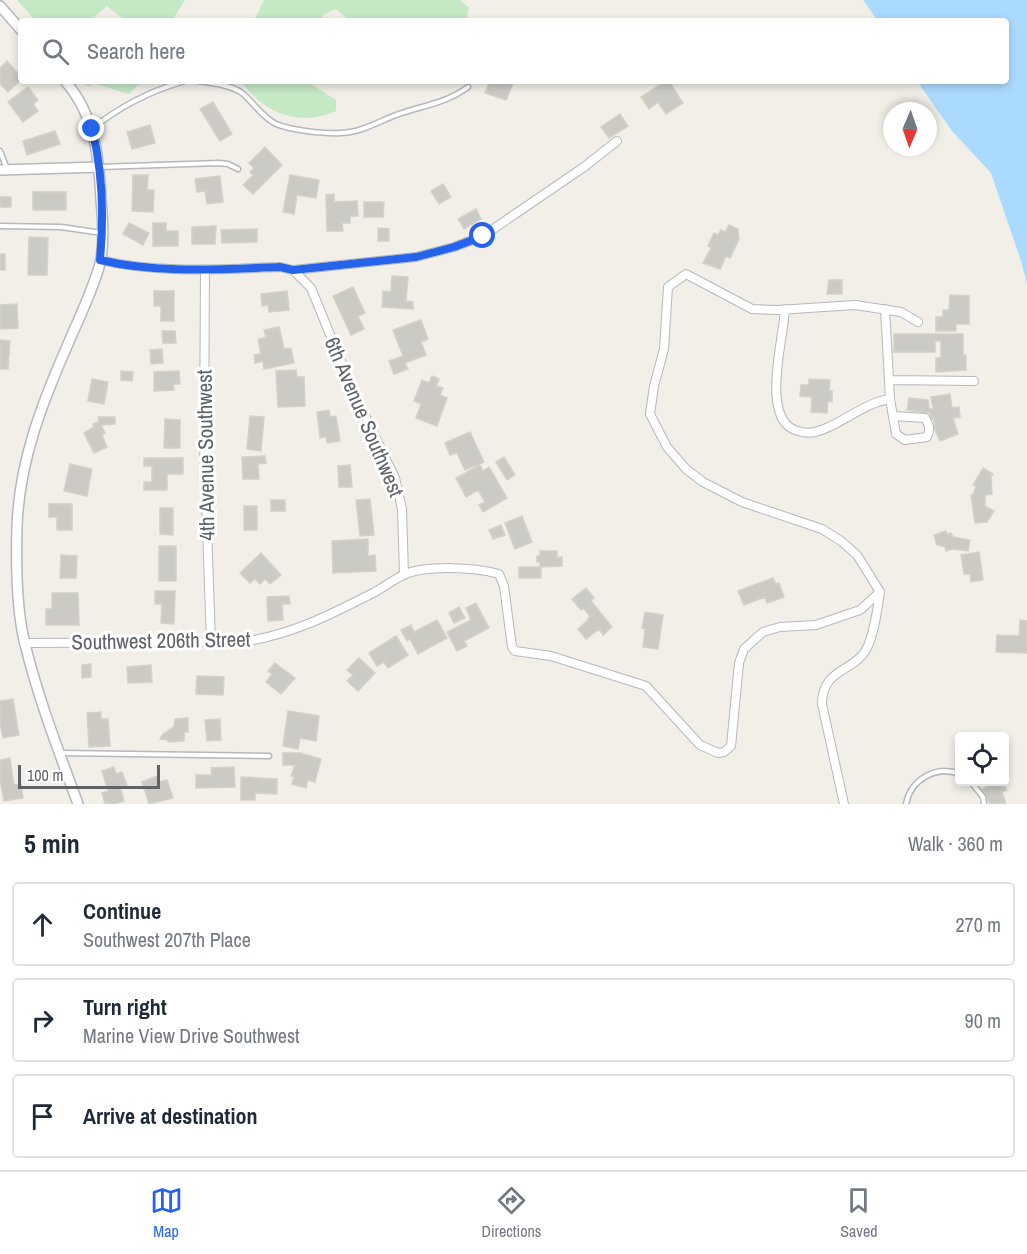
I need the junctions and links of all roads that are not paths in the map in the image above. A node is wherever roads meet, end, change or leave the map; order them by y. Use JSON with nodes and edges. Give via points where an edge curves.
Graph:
{"nodes":[{"id":1,"x":0,"y":6,"type":"edge"},
{"id":2,"x":18,"y":27,"type":"edge"},
{"id":3,"x":67,"y":84,"type":"edge"},
{"id":4,"x":176,"y":84,"type":"edge"},
{"id":5,"x":219,"y":84,"type":"edge"},
{"id":6,"x":468,"y":87,"type":"dead end"},
{"id":7,"x":92,"y":129,"type":"junction"},
{"id":8,"x":617,"y":141,"type":"dead end"},
{"id":9,"x":0,"y":152,"type":"edge"},
{"id":10,"x":99,"y":167,"type":"junction"},
{"id":11,"x":3,"y":170,"type":"edge"},
{"id":12,"x":238,"y":170,"type":"dead end"},
{"id":13,"x":0,"y":226,"type":"edge"},
{"id":14,"x":103,"y":233,"type":"junction"},
{"id":15,"x":100,"y":260,"type":"junction"},
{"id":16,"x":205,"y":269,"type":"junction"},
{"id":17,"x":293,"y":270,"type":"junction"},
{"id":18,"x":785,"y":309,"type":"junction"},
{"id":19,"x":885,"y":309,"type":"junction"},
{"id":20,"x":918,"y":322,"type":"dead end"},
{"id":21,"x":890,"y":380,"type":"junction"},
{"id":22,"x":974,"y":381,"type":"dead end"},
{"id":23,"x":890,"y":399,"type":"junction"},
{"id":24,"x":894,"y":416,"type":"junction"},
{"id":25,"x":404,"y":575,"type":"junction"},
{"id":26,"x":880,"y":592,"type":"junction"},
{"id":27,"x":211,"y":642,"type":"junction"},
{"id":28,"x":24,"y":643,"type":"junction"},
{"id":29,"x":59,"y":753,"type":"junction"},
{"id":30,"x":269,"y":756,"type":"dead end"},
{"id":31,"x":955,"y":773,"type":"edge"},
{"id":32,"x":974,"y":786,"type":"edge"},
{"id":33,"x":78,"y":804,"type":"edge"},
{"id":34,"x":844,"y":804,"type":"edge"},
{"id":35,"x":906,"y":804,"type":"edge"},
{"id":36,"x":984,"y":804,"type":"edge"}],
"edges":[{"from":1,"to":2,"type":"street"},
{"from":3,"to":7,"type":"street","via":[[82,104]]},
{"from":4,"to":7,"type":"lane","via":[[131,102]]},
{"from":5,"to":6,"type":"lane","via":[[241,92],[277,124],[341,133],[437,103]]},
{"from":7,"to":10,"type":"street"},
{"from":8,"to":17,"type":"street","via":[[483,236],[416,257]]},
{"from":9,"to":11,"type":"lane"},
{"from":10,"to":11,"type":"street"},
{"from":10,"to":12,"type":"lane","via":[[219,163]]},
{"from":10,"to":14,"type":"street"},
{"from":13,"to":14,"type":"lane","via":[[61,227]]},
{"from":14,"to":15,"type":"street"},
{"from":15,"to":16,"type":"street","via":[[158,269]]},
{"from":15,"to":28,"type":"street","via":[[51,383],[23,473],[17,526]]},
{"from":16,"to":17,"type":"street"},
{"from":16,"to":27,"type":"street","name":"4th Avenue Southwest","via":[[204,443]]},
{"from":17,"to":25,"type":"street","name":"6th Avenue Southwest","via":[[311,288],[354,393],[395,478],[402,508]]},
{"from":18,"to":19,"type":"street","via":[[855,305]]},
{"from":18,"to":23,"type":"street","via":[[777,362],[777,406],[783,424],[810,434],[877,401]]},
{"from":18,"to":26,"type":"street","via":[[752,309],[686,274],[668,287],[664,349],[650,414],[667,447],[686,469],[742,502],[822,529],[841,541],[857,555]]},
{"from":19,"to":20,"type":"street","via":[[901,312]]},
{"from":19,"to":21,"type":"street"},
{"from":21,"to":22,"type":"street"},
{"from":21,"to":23,"type":"street"},
{"from":23,"to":24,"type":"street"},
{"from":24,"to":24,"type":"street","via":[[899,437],[913,440],[927,437],[930,432],[925,418]]},
{"from":25,"to":26,"type":"street","name":"Southwest 206th Street","via":[[449,569],[499,574],[515,651],[551,656],[646,686],[700,745],[718,753],[731,746],[744,649],[763,632],[816,625],[860,610]]},
{"from":25,"to":27,"type":"street","name":"Southwest 206th Street","via":[[297,630],[242,642]]},
{"from":26,"to":34,"type":"street","via":[[867,648],[824,687],[822,695]]},
{"from":27,"to":28,"type":"street","name":"Southwest 206th Street"},
{"from":28,"to":29,"type":"street"},
{"from":29,"to":30,"type":"lane"},
{"from":29,"to":33,"type":"street"},
{"from":31,"to":35,"type":"lane","via":[[939,771],[926,776],[915,784]]},
{"from":32,"to":36,"type":"lane"}]}
